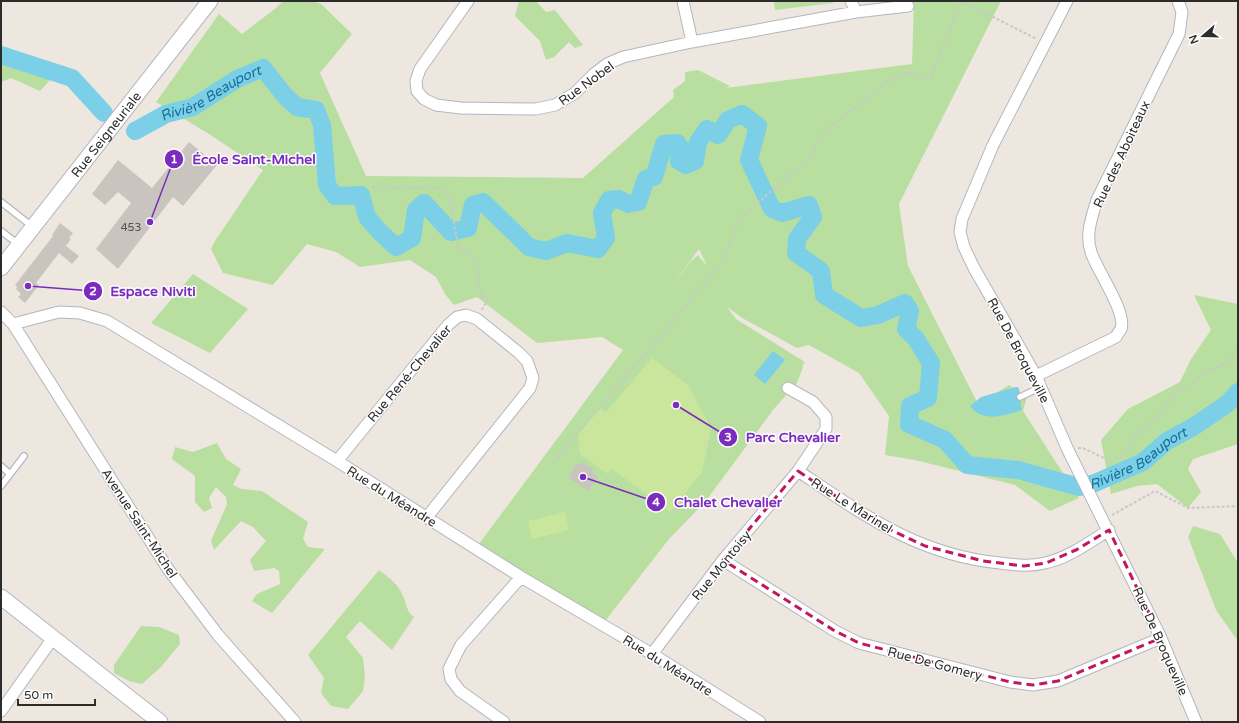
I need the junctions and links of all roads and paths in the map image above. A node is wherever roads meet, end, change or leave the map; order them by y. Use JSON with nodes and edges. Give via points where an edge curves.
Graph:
{"nodes":[{"id":1,"x":210,"y":1,"type":"edge"},
{"id":2,"x":468,"y":1,"type":"edge"},
{"id":3,"x":683,"y":1,"type":"edge"},
{"id":4,"x":851,"y":1,"type":"edge"},
{"id":5,"x":961,"y":1,"type":"edge"},
{"id":6,"x":1067,"y":1,"type":"edge"},
{"id":7,"x":1178,"y":1,"type":"edge"},
{"id":8,"x":908,"y":6,"type":"dead end"},
{"id":9,"x":856,"y":12,"type":"junction"},
{"id":10,"x":692,"y":42,"type":"junction"},
{"id":11,"x":1045,"y":43,"type":"junction"},
{"id":12,"x":372,"y":187,"type":"dead end"},
{"id":13,"x":1,"y":202,"type":"edge"},
{"id":14,"x":33,"y":227,"type":"junction"},
{"id":15,"x":1,"y":230,"type":"edge"},
{"id":16,"x":19,"y":245,"type":"junction"},
{"id":17,"x":1,"y":268,"type":"edge"},
{"id":18,"x":488,"y":300,"type":"dead end"},
{"id":19,"x":1,"y":312,"type":"edge"},
{"id":20,"x":13,"y":324,"type":"junction"},
{"id":21,"x":1238,"y":348,"type":"edge"},
{"id":22,"x":1036,"y":376,"type":"junction"},
{"id":23,"x":1041,"y":387,"type":"junction"},
{"id":24,"x":788,"y":388,"type":"dead end"},
{"id":25,"x":1020,"y":397,"type":"dead end"},
{"id":26,"x":1067,"y":448,"type":"junction"},
{"id":27,"x":24,"y":456,"type":"dead end"},
{"id":28,"x":337,"y":461,"type":"junction"},
{"id":29,"x":552,"y":464,"type":"dead end"},
{"id":30,"x":1,"y":466,"type":"edge"},
{"id":31,"x":798,"y":471,"type":"junction"},
{"id":32,"x":10,"y":474,"type":"junction"},
{"id":33,"x":1,"y":486,"type":"edge"},
{"id":34,"x":1238,"y":506,"type":"edge"},
{"id":35,"x":426,"y":517,"type":"junction"},
{"id":36,"x":1104,"y":520,"type":"junction"},
{"id":37,"x":1109,"y":530,"type":"junction"},
{"id":38,"x":723,"y":560,"type":"junction"},
{"id":39,"x":521,"y":577,"type":"junction"},
{"id":40,"x":1,"y":597,"type":"edge"},
{"id":41,"x":53,"y":638,"type":"junction"},
{"id":42,"x":1161,"y":638,"type":"junction"},
{"id":43,"x":652,"y":654,"type":"junction"},
{"id":44,"x":1,"y":711,"type":"edge"},
{"id":45,"x":160,"y":722,"type":"edge"},
{"id":46,"x":296,"y":722,"type":"edge"},
{"id":47,"x":504,"y":722,"type":"edge"},
{"id":48,"x":760,"y":722,"type":"edge"},
{"id":49,"x":1196,"y":722,"type":"edge"}],
"edges":[{"from":1,"to":14,"type":"street","name":"Rue Seigneuriale"},
{"from":2,"to":10,"type":"street","name":"Rue Nobel","via":[[420,69],[416,81],[417,90],[424,99],[436,105],[536,109],[555,105],[575,93],[607,64],[623,57]]},
{"from":3,"to":10,"type":"street"},
{"from":4,"to":9,"type":"street"},
{"from":5,"to":11,"type":"path"},
{"from":5,"to":29,"type":"path","via":[[930,79],[908,72],[891,79],[827,130],[811,157],[739,219],[722,263]]},
{"from":6,"to":11,"type":"street","name":"Rue De Broqueville"},
{"from":7,"to":22,"type":"street","name":"Rue des Aboiteaux","via":[[1182,12],[1179,34],[1098,200],[1091,220],[1090,251],[1118,307],[1121,328],[1116,337]]},
{"from":8,"to":9,"type":"street","name":"Rue Nobel"},
{"from":9,"to":10,"type":"street","name":"Rue Nobel"},
{"from":11,"to":22,"type":"street","name":"Rue De Broqueville","via":[[993,145],[962,219],[960,232],[974,268]]},
{"from":12,"to":18,"type":"path","via":[[436,188],[443,191],[449,197],[460,250],[473,259],[477,267],[478,286],[481,294]]},
{"from":13,"to":14,"type":"lane"},
{"from":14,"to":16,"type":"street","name":"Rue Seigneuriale"},
{"from":15,"to":16,"type":"lane"},
{"from":16,"to":17,"type":"street","name":"Rue Seigneuriale"},
{"from":19,"to":20,"type":"street","name":"Avenue Saint-Michel"},
{"from":20,"to":28,"type":"street","name":"Rue du Méandre","via":[[58,312],[80,313],[107,321]]},
{"from":20,"to":46,"type":"street","name":"Avenue Saint-Michel","via":[[168,569],[218,635]]},
{"from":21,"to":26,"type":"path","via":[[1226,363],[1204,373],[1192,385],[1180,388],[1155,419],[1136,434],[1121,458],[1108,460],[1083,448]]},
{"from":22,"to":23,"type":"street","name":"Rue De Broqueville"},
{"from":23,"to":25,"type":"lane"},
{"from":23,"to":26,"type":"street","name":"Rue De Broqueville"},
{"from":24,"to":31,"type":"street","name":"Rue Montoisy","via":[[813,402],[826,417],[826,429]]},
{"from":26,"to":36,"type":"street","name":"Rue De Broqueville"},
{"from":27,"to":32,"type":"lane"},
{"from":28,"to":35,"type":"street","name":"Rue du Méandre"},
{"from":28,"to":35,"type":"street","name":"Rue René-Chevalier","via":[[448,325],[457,317],[466,315],[477,319],[527,361],[534,378],[530,388]]},
{"from":30,"to":32,"type":"lane"},
{"from":31,"to":37,"type":"street","name":"Rue Le Marinel","via":[[876,523],[925,546],[983,562],[1024,566],[1046,563],[1076,550]]},
{"from":31,"to":38,"type":"street","name":"Rue Montoisy"},
{"from":32,"to":33,"type":"lane"},
{"from":34,"to":36,"type":"path","via":[[1188,508],[1155,491]]},
{"from":35,"to":39,"type":"street","name":"Rue du Méandre"},
{"from":36,"to":37,"type":"street","name":"Rue De Broqueville"},
{"from":37,"to":42,"type":"street","name":"Rue De Broqueville"},
{"from":38,"to":42,"type":"street","name":"Rue De Gomery","via":[[835,631],[859,643],[1010,682],[1033,685],[1058,681]]},
{"from":38,"to":43,"type":"street","name":"Rue Montoisy"},
{"from":39,"to":43,"type":"street","name":"Rue du Méandre"},
{"from":39,"to":47,"type":"street","via":[[461,645],[450,669],[451,678],[460,691]]},
{"from":40,"to":41,"type":"street"},
{"from":41,"to":44,"type":"street"},
{"from":41,"to":45,"type":"street"},
{"from":42,"to":49,"type":"street","name":"Rue De Broqueville"},
{"from":43,"to":48,"type":"street","name":"Rue du Méandre"}]}
